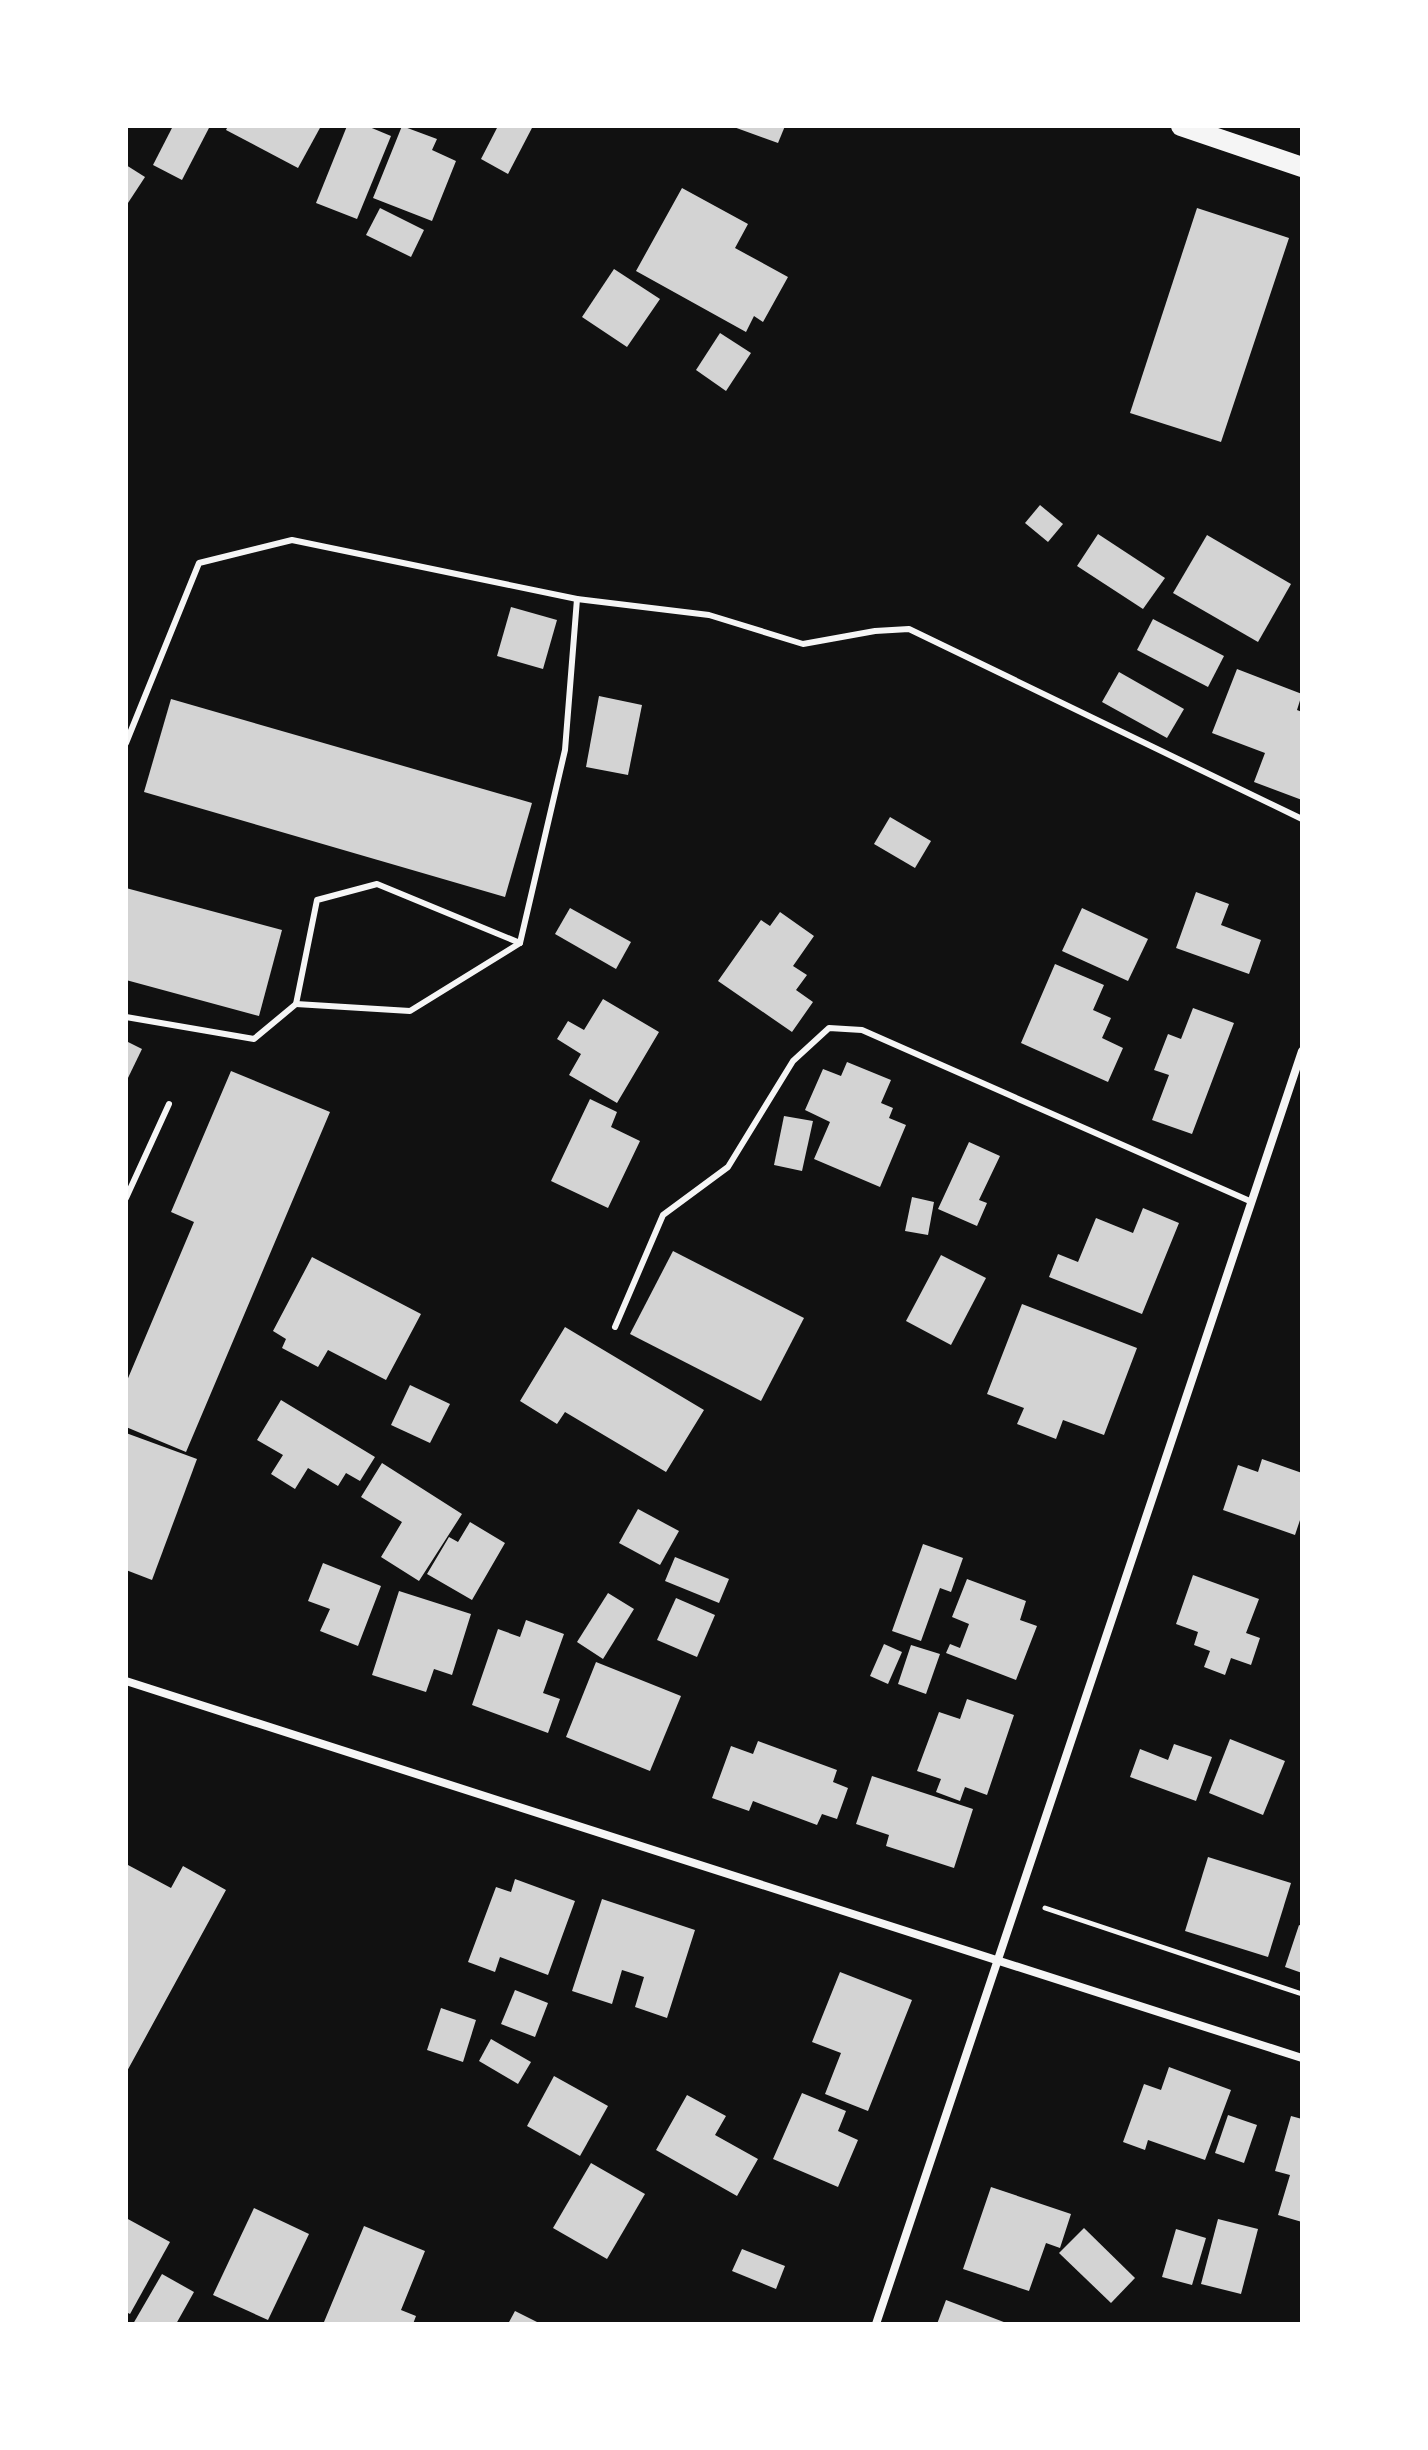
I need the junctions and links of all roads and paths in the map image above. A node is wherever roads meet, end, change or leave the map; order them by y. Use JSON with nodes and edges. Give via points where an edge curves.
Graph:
{"nodes":[{"id":1,"x":1181,"y":126,"type":"edge"},
{"id":2,"x":1302,"y":167,"type":"edge"},
{"id":3,"x":577,"y":599,"type":"junction"},
{"id":4,"x":126,"y":743,"type":"edge"},
{"id":5,"x":1302,"y":819,"type":"edge"},
{"id":6,"x":520,"y":943,"type":"junction"},
{"id":7,"x":296,"y":1004,"type":"junction"},
{"id":8,"x":126,"y":1017,"type":"edge"},
{"id":9,"x":1302,"y":1051,"type":"edge"},
{"id":10,"x":169,"y":1104,"type":"dead end"},
{"id":11,"x":126,"y":1198,"type":"edge"},
{"id":12,"x":1252,"y":1202,"type":"junction"},
{"id":13,"x":615,"y":1327,"type":"dead end"},
{"id":14,"x":126,"y":1681,"type":"edge"},
{"id":15,"x":1018,"y":1899,"type":"junction"},
{"id":16,"x":997,"y":1959,"type":"junction"},
{"id":17,"x":1302,"y":1994,"type":"edge"},
{"id":18,"x":1302,"y":2058,"type":"edge"},
{"id":19,"x":876,"y":2324,"type":"edge"}],
"edges":[{"from":1,"to":2,"type":"main road"},
{"from":3,"to":4,"type":"lane","via":[[292,540],[199,563]]},
{"from":3,"to":5,"type":"lane","via":[[709,615],[803,644],[909,629]]},
{"from":3,"to":6,"type":"lane","via":[[565,750]]},
{"from":6,"to":7,"type":"lane","via":[[410,1011]]},
{"from":6,"to":7,"type":"lane","via":[[377,884],[317,900]]},
{"from":7,"to":8,"type":"lane","via":[[254,1039]]},
{"from":9,"to":12,"type":"street"},
{"from":10,"to":11,"type":"lane"},
{"from":12,"to":13,"type":"lane","via":[[862,1030],[829,1028],[793,1061],[728,1167],[663,1215]]},
{"from":12,"to":15,"type":"street"},
{"from":14,"to":16,"type":"street"},
{"from":15,"to":16,"type":"street"},
{"from":15,"to":17,"type":"path"},
{"from":16,"to":18,"type":"street"},
{"from":16,"to":19,"type":"street"}]}
